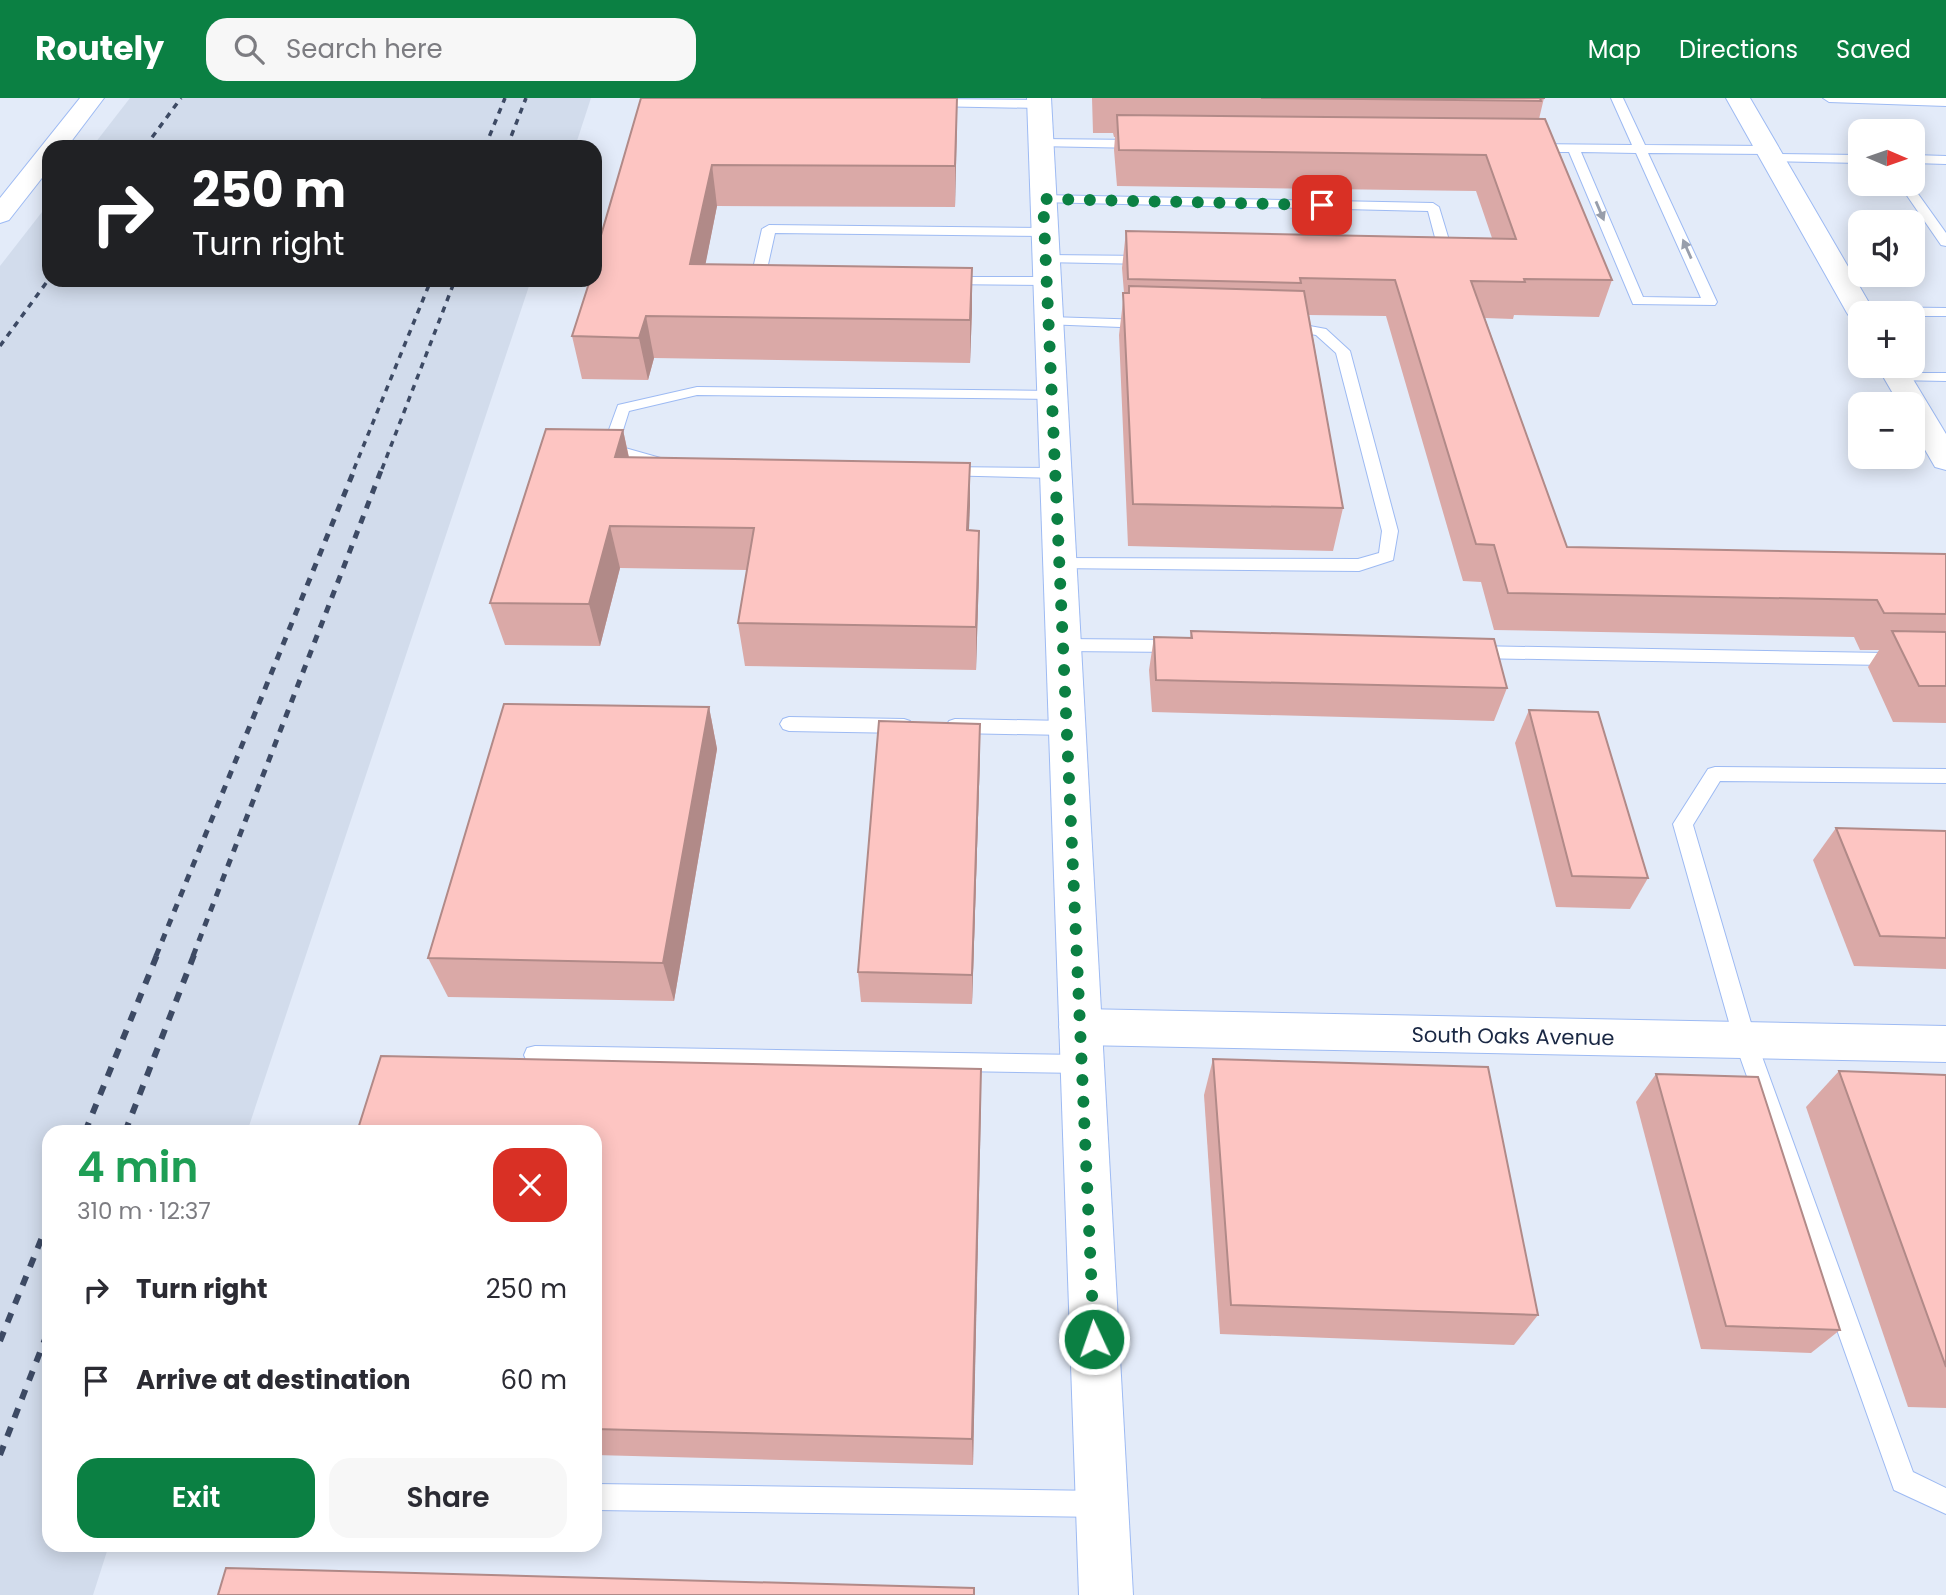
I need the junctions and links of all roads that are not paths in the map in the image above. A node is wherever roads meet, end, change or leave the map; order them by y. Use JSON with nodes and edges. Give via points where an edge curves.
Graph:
{"nodes":[{"id":1,"x":92,"y":98,"type":"edge"},
{"id":2,"x":1617,"y":98,"type":"edge"},
{"id":3,"x":1738,"y":98,"type":"edge"},
{"id":4,"x":1829,"y":98,"type":"edge"},
{"id":5,"x":1039,"y":101,"type":"edge"},
{"id":6,"x":922,"y":103,"type":"edge"},
{"id":7,"x":1946,"y":103,"type":"edge"},
{"id":8,"x":59,"y":140,"type":"edge"},
{"id":9,"x":1041,"y":143,"type":"junction"},
{"id":10,"x":1153,"y":144,"type":"edge"},
{"id":11,"x":1517,"y":148,"type":"edge"},
{"id":12,"x":1573,"y":148,"type":"junction"},
{"id":13,"x":1643,"y":149,"type":"junction"},
{"id":14,"x":1770,"y":154,"type":"junction"},
{"id":15,"x":1848,"y":158,"type":"edge"},
{"id":16,"x":1925,"y":159,"type":"edge"},
{"id":17,"x":1946,"y":160,"type":"edge"},
{"id":18,"x":42,"y":162,"type":"edge"},
{"id":19,"x":1913,"y":196,"type":"edge"},
{"id":20,"x":0,"y":215,"type":"edge"},
{"id":21,"x":1946,"y":242,"type":"edge"},
{"id":22,"x":1045,"y":243,"type":"junction"},
{"id":23,"x":1157,"y":260,"type":"edge"},
{"id":24,"x":1435,"y":260,"type":"edge"},
{"id":25,"x":936,"y":281,"type":"edge"},
{"id":26,"x":785,"y":282,"type":"edge"},
{"id":27,"x":1855,"y":301,"type":"edge"},
{"id":28,"x":1925,"y":312,"type":"edge"},
{"id":29,"x":1946,"y":312,"type":"edge"},
{"id":30,"x":1049,"y":321,"type":"junction"},
{"id":31,"x":1162,"y":324,"type":"edge"},
{"id":32,"x":1266,"y":325,"type":"edge"},
{"id":33,"x":1925,"y":375,"type":"edge"},
{"id":34,"x":1946,"y":377,"type":"edge"},
{"id":35,"x":1899,"y":378,"type":"edge"},
{"id":36,"x":1052,"y":395,"type":"junction"},
{"id":37,"x":1946,"y":460,"type":"edge"},
{"id":38,"x":685,"y":468,"type":"edge"},
{"id":39,"x":932,"y":472,"type":"edge"},
{"id":40,"x":1055,"y":474,"type":"junction"},
{"id":41,"x":1059,"y":564,"type":"junction"},
{"id":42,"x":1063,"y":645,"type":"junction"},
{"id":43,"x":1191,"y":647,"type":"edge"},
{"id":44,"x":1454,"y":651,"type":"edge"},
{"id":45,"x":1946,"y":660,"type":"edge"},
{"id":46,"x":789,"y":724,"type":"dead end"},
{"id":47,"x":1066,"y":728,"type":"junction"},
{"id":48,"x":1946,"y":776,"type":"edge"},
{"id":49,"x":1745,"y":1040,"type":"junction"},
{"id":50,"x":1946,"y":1044,"type":"edge"},
{"id":51,"x":1080,"y":1045,"type":"junction"},
{"id":52,"x":535,"y":1055,"type":"dead end"},
{"id":53,"x":602,"y":1497,"type":"edge"},
{"id":54,"x":1946,"y":1501,"type":"edge"},
{"id":55,"x":1102,"y":1504,"type":"junction"},
{"id":56,"x":1107,"y":1595,"type":"edge"}],
"edges":[{"from":1,"to":8,"type":"street"},
{"from":2,"to":13,"type":"lane"},
{"from":3,"to":14,"type":"street"},
{"from":4,"to":7,"type":"lane"},
{"from":5,"to":6,"type":"lane"},
{"from":5,"to":9,"type":"street"},
{"from":9,"to":10,"type":"lane"},
{"from":9,"to":22,"type":"street"},
{"from":11,"to":12,"type":"lane"},
{"from":12,"to":13,"type":"lane"},
{"from":12,"to":13,"type":"lane","one_way":true,"via":[[1638,301],[1710,302]]},
{"from":13,"to":14,"type":"lane"},
{"from":14,"to":15,"type":"lane"},
{"from":14,"to":27,"type":"street"},
{"from":16,"to":17,"type":"lane"},
{"from":18,"to":20,"type":"street"},
{"from":19,"to":21,"type":"lane"},
{"from":22,"to":23,"type":"lane"},
{"from":22,"to":24,"type":"lane","via":[[1433,207],[1449,260]]},
{"from":22,"to":25,"type":"lane"},
{"from":22,"to":26,"type":"lane","via":[[769,229],[757,282]]},
{"from":22,"to":30,"type":"street"},
{"from":28,"to":29,"type":"lane"},
{"from":30,"to":31,"type":"lane"},
{"from":30,"to":36,"type":"street"},
{"from":32,"to":41,"type":"lane","via":[[1321,332],[1343,351],[1390,531],[1387,556],[1359,565]]},
{"from":33,"to":34,"type":"lane"},
{"from":35,"to":37,"type":"street"},
{"from":36,"to":38,"type":"lane","via":[[697,391],[622,408],[610,449]]},
{"from":36,"to":40,"type":"street"},
{"from":39,"to":40,"type":"lane"},
{"from":40,"to":41,"type":"street"},
{"from":41,"to":42,"type":"street"},
{"from":42,"to":43,"type":"lane"},
{"from":42,"to":47,"type":"street"},
{"from":44,"to":45,"type":"lane"},
{"from":46,"to":47,"type":"lane"},
{"from":47,"to":51,"type":"street"},
{"from":48,"to":49,"type":"lane","via":[[1715,774],[1683,824]]},
{"from":49,"to":50,"type":"street","name":"South Oaks Avenue"},
{"from":49,"to":51,"type":"street","name":"South Oaks Avenue"},
{"from":49,"to":54,"type":"lane","via":[[1903,1480]]},
{"from":51,"to":52,"type":"lane"},
{"from":51,"to":55,"type":"street"},
{"from":53,"to":55,"type":"lane"},
{"from":55,"to":56,"type":"street"}]}
